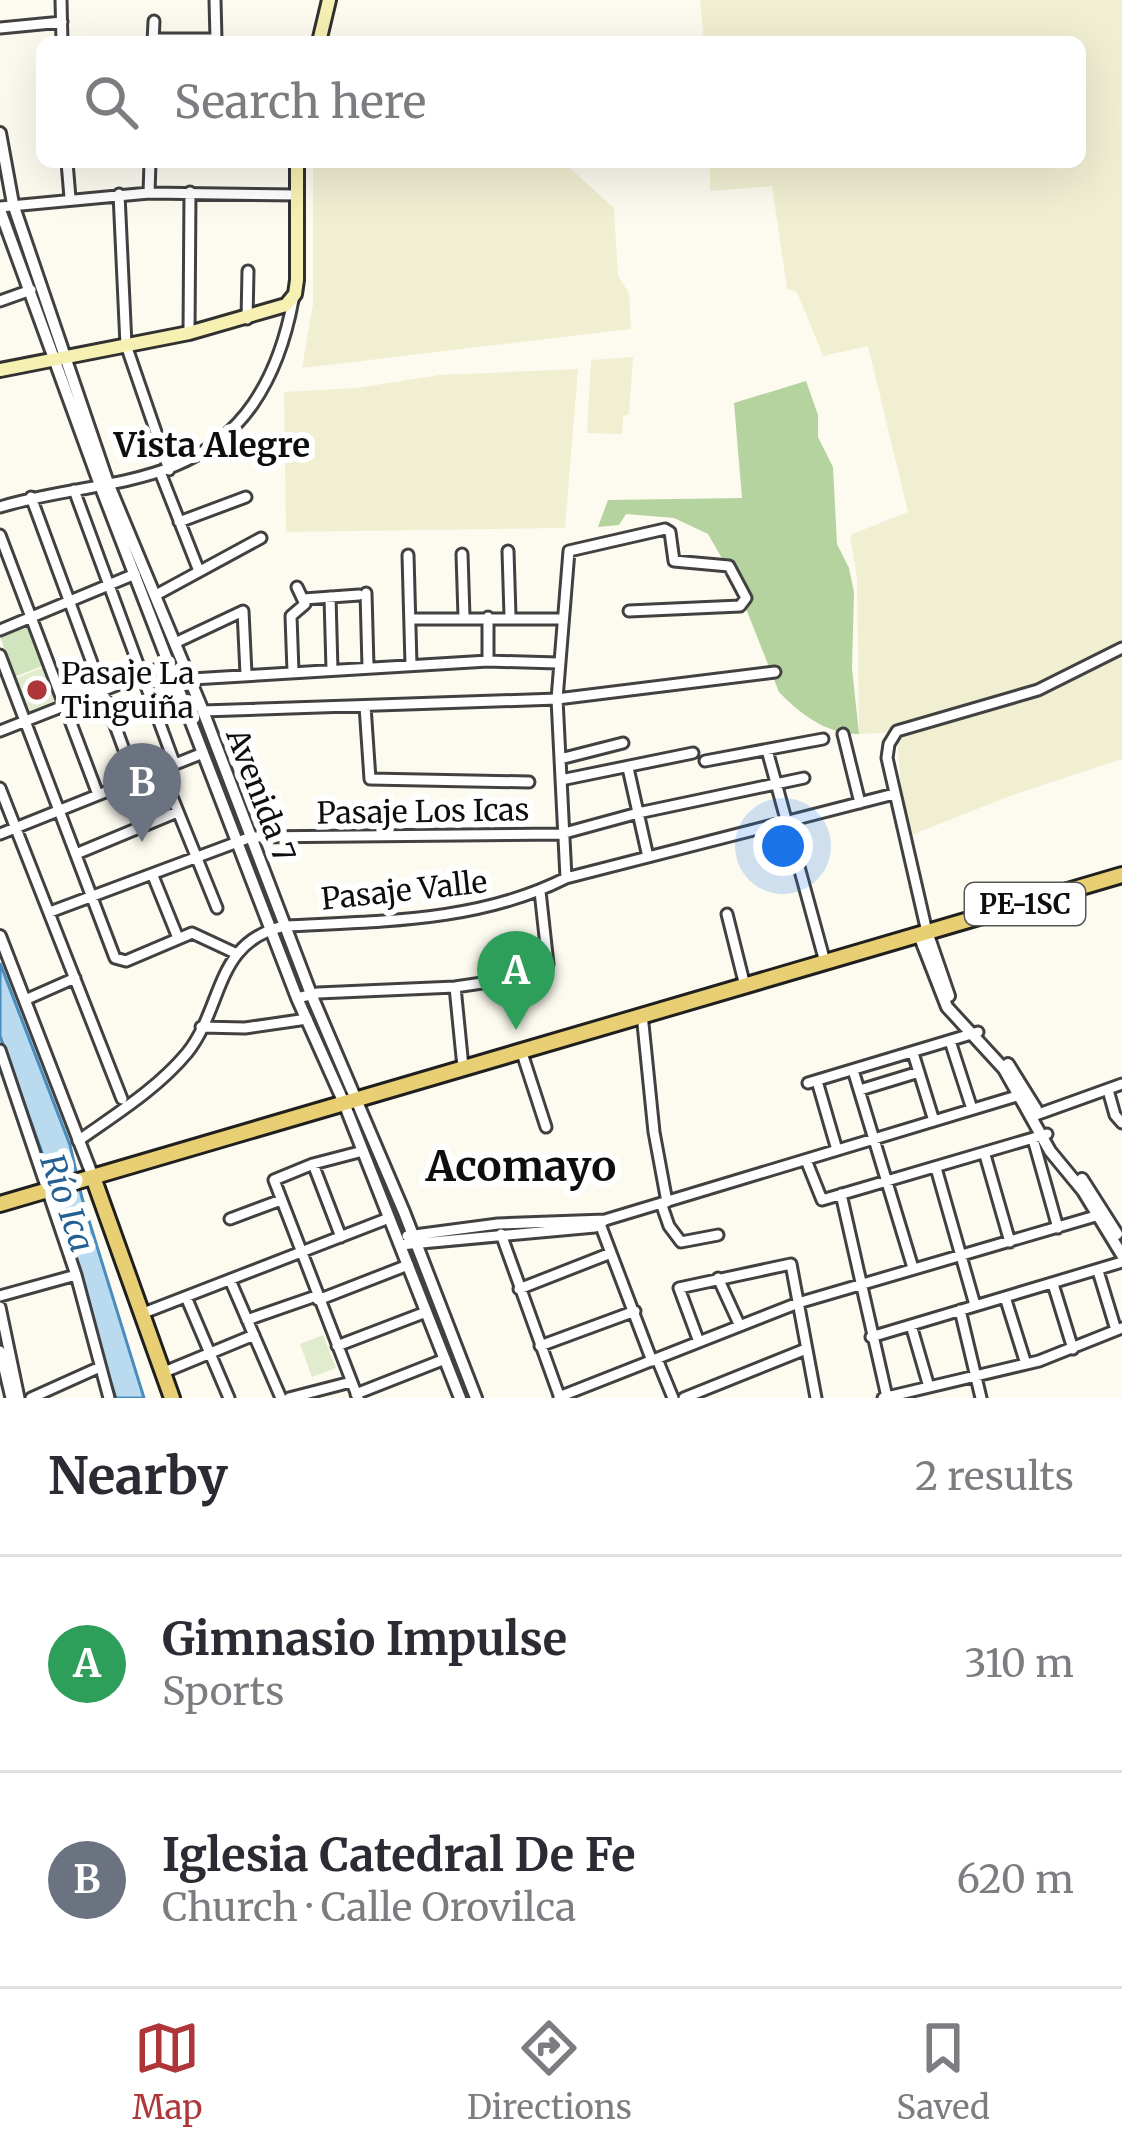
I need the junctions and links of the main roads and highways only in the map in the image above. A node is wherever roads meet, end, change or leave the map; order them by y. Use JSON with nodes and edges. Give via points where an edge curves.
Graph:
{"nodes":[{"id":1,"x":329,"y":0,"type":"edge"},
{"id":2,"x":320,"y":36,"type":"edge"},
{"id":3,"x":297,"y":168,"type":"edge"},
{"id":4,"x":0,"y":370,"type":"edge"},
{"id":5,"x":1122,"y":875,"type":"edge"},
{"id":6,"x":88,"y":1178,"type":"junction"},
{"id":7,"x":0,"y":1204,"type":"edge"},
{"id":8,"x":172,"y":1398,"type":"edge"}],
"edges":[{"from":1,"to":2,"type":"main road"},
{"from":3,"to":4,"type":"main road","via":[[297,280],[282,308]]},
{"from":5,"to":6,"type":"main road","number":"PE-1SC"},
{"from":6,"to":7,"type":"main road"},
{"from":6,"to":8,"type":"main road"}]}
